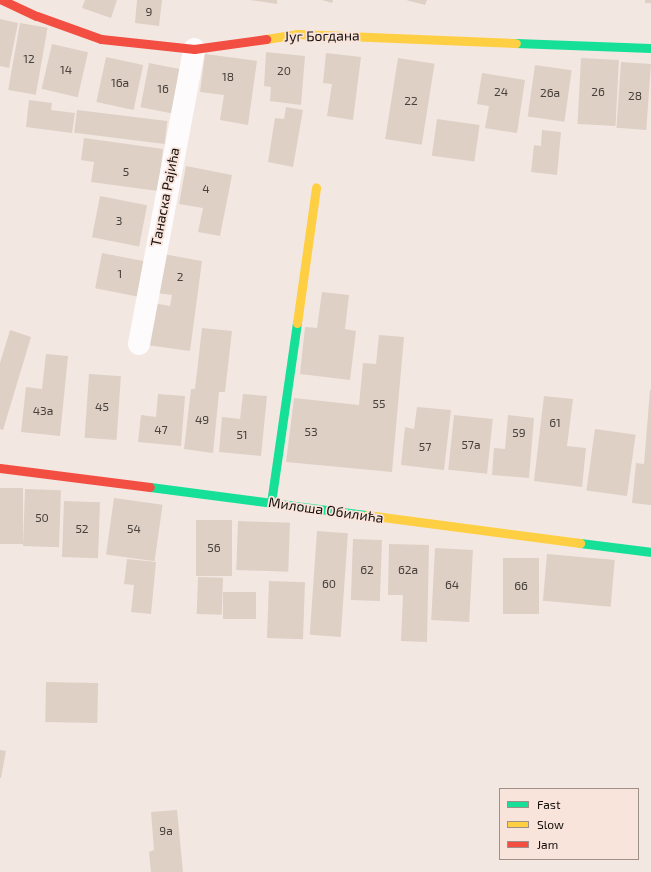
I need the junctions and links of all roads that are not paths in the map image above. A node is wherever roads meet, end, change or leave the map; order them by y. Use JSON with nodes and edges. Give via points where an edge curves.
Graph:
{"nodes":[{"id":1,"x":2,"y":0,"type":"edge"},
{"id":2,"x":651,"y":48,"type":"edge"},
{"id":3,"x":194,"y":49,"type":"junction"},
{"id":4,"x":316,"y":187,"type":"dead end"},
{"id":5,"x":139,"y":344,"type":"dead end"},
{"id":6,"x":0,"y":468,"type":"edge"},
{"id":7,"x":271,"y":503,"type":"junction"},
{"id":8,"x":651,"y":552,"type":"edge"}],
"edges":[{"from":1,"to":3,"type":"street","name":"Југ Богдана","via":[[37,16],[101,39]]},
{"from":2,"to":3,"type":"street","name":"Југ Богдана","via":[[298,34]]},
{"from":3,"to":5,"type":"street","name":"Танаска Рајића"},
{"from":4,"to":7,"type":"street"},
{"from":6,"to":7,"type":"street","name":"Милоша Обилића"},
{"from":7,"to":8,"type":"street","name":"Милоша Обилића"}]}
